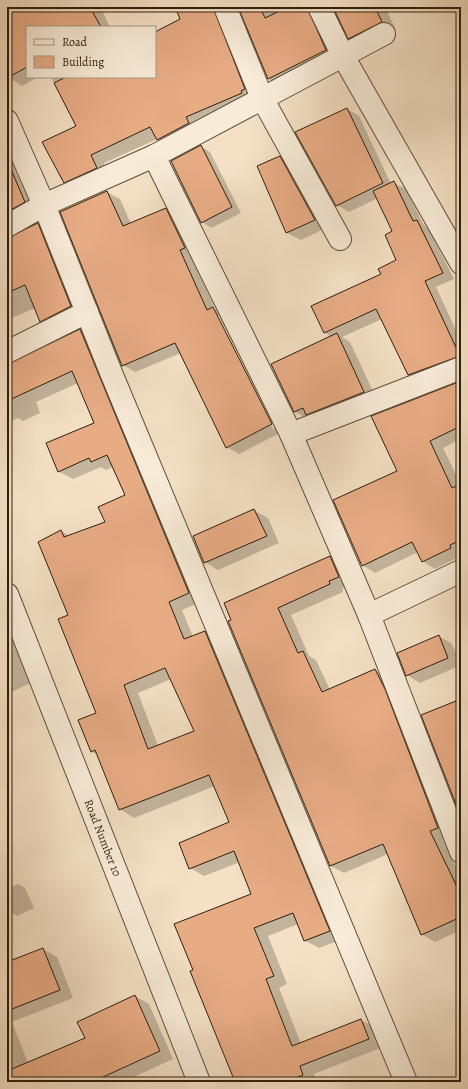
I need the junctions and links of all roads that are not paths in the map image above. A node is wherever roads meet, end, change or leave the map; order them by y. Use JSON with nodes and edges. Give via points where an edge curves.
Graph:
{"nodes":[{"id":1,"x":225,"y":7,"type":"edge"},
{"id":2,"x":319,"y":7,"type":"edge"},
{"id":3,"x":384,"y":34,"type":"dead end"},
{"id":4,"x":342,"y":56,"type":"junction"},
{"id":5,"x":262,"y":98,"type":"junction"},
{"id":6,"x":7,"y":121,"type":"edge"},
{"id":7,"x":154,"y":156,"type":"junction"},
{"id":8,"x":44,"y":205,"type":"junction"},
{"id":9,"x":7,"y":226,"type":"edge"},
{"id":10,"x":340,"y":239,"type":"dead end"},
{"id":11,"x":461,"y":263,"type":"edge"},
{"id":12,"x":87,"y":312,"type":"junction"},
{"id":13,"x":7,"y":352,"type":"edge"},
{"id":14,"x":461,"y":368,"type":"edge"},
{"id":15,"x":291,"y":434,"type":"junction"},
{"id":16,"x":461,"y":571,"type":"edge"},
{"id":17,"x":7,"y":594,"type":"edge"},
{"id":18,"x":369,"y":616,"type":"junction"},
{"id":19,"x":461,"y":852,"type":"edge"},
{"id":20,"x":200,"y":1082,"type":"edge"},
{"id":21,"x":406,"y":1082,"type":"edge"}],
"edges":[{"from":1,"to":5,"type":"street"},
{"from":2,"to":4,"type":"street"},
{"from":3,"to":4,"type":"street"},
{"from":4,"to":5,"type":"street"},
{"from":4,"to":11,"type":"street"},
{"from":5,"to":7,"type":"street"},
{"from":5,"to":10,"type":"street"},
{"from":6,"to":8,"type":"street"},
{"from":7,"to":8,"type":"street"},
{"from":7,"to":15,"type":"street"},
{"from":8,"to":9,"type":"street"},
{"from":8,"to":12,"type":"street"},
{"from":12,"to":13,"type":"street"},
{"from":12,"to":21,"type":"street"},
{"from":14,"to":15,"type":"street"},
{"from":15,"to":18,"type":"street"},
{"from":16,"to":18,"type":"street"},
{"from":17,"to":20,"type":"street","name":"Road Number 10"},
{"from":18,"to":19,"type":"street"}]}
